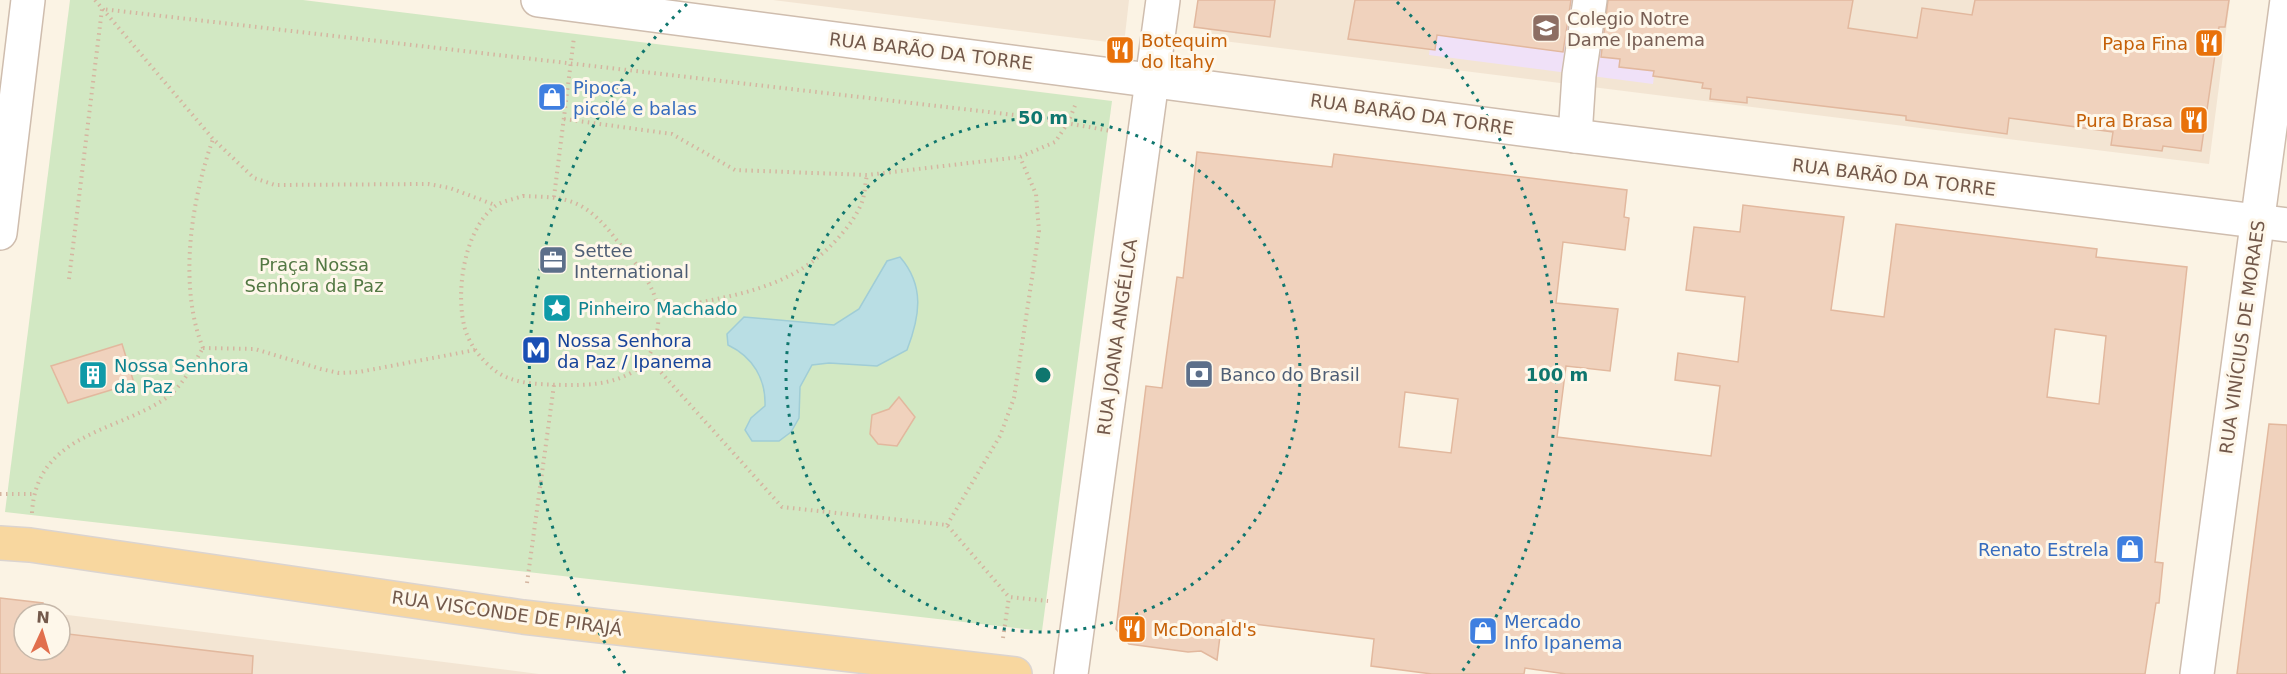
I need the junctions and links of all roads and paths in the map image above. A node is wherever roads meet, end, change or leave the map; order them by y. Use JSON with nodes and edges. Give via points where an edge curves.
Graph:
{"nodes":[{"id":1,"x":27,"y":0,"type":"edge"},
{"id":2,"x":95,"y":0,"type":"edge"},
{"id":3,"x":538,"y":0,"type":"edge"},
{"id":4,"x":1163,"y":0,"type":"edge"},
{"id":5,"x":1590,"y":0,"type":"edge"},
{"id":6,"x":2287,"y":0,"type":"edge"},
{"id":7,"x":579,"y":5,"type":"junction"},
{"id":8,"x":102,"y":9,"type":"junction"},
{"id":9,"x":571,"y":63,"type":"junction"},
{"id":10,"x":1088,"y":71,"type":"junction"},
{"id":11,"x":1152,"y":79,"type":"junction"},
{"id":12,"x":564,"y":119,"type":"junction"},
{"id":13,"x":1068,"y":123,"type":"junction"},
{"id":14,"x":1575,"y":136,"type":"junction"},
{"id":15,"x":1143,"y":137,"type":"junction"},
{"id":16,"x":213,"y":139,"type":"junction"},
{"id":17,"x":1020,"y":158,"type":"junction"},
{"id":18,"x":867,"y":175,"type":"junction"},
{"id":19,"x":554,"y":197,"type":"junction"},
{"id":20,"x":495,"y":205,"type":"junction"},
{"id":21,"x":2272,"y":224,"type":"edge"},
{"id":22,"x":0,"y":232,"type":"edge"},
{"id":23,"x":69,"y":279,"type":"dead end"},
{"id":24,"x":659,"y":311,"type":"junction"},
{"id":25,"x":203,"y":348,"type":"junction"},
{"id":26,"x":475,"y":351,"type":"junction"},
{"id":27,"x":649,"y":359,"type":"junction"},
{"id":28,"x":554,"y":384,"type":"junction"},
{"id":29,"x":0,"y":494,"type":"edge"},
{"id":30,"x":947,"y":525,"type":"junction"},
{"id":31,"x":0,"y":543,"type":"edge"},
{"id":32,"x":523,"y":617,"type":"junction"},
{"id":33,"x":1007,"y":673,"type":"edge"},
{"id":34,"x":1071,"y":674,"type":"edge"},
{"id":35,"x":2198,"y":674,"type":"edge"}],
"edges":[{"from":1,"to":22,"type":"street"},
{"from":2,"to":8,"type":"path"},
{"from":3,"to":7,"type":"street","name":"RUA BARÃO DA TORRE"},
{"from":4,"to":11,"type":"street","name":"RUA JOANA ANGÉLICA"},
{"from":5,"to":14,"type":"street"},
{"from":6,"to":21,"type":"street","name":"RUA VINÍCIUS DE MORAES"},
{"from":7,"to":9,"type":"path"},
{"from":7,"to":10,"type":"street","name":"RUA BARÃO DA TORRE"},
{"from":8,"to":9,"type":"path"},
{"from":8,"to":16,"type":"path"},
{"from":8,"to":23,"type":"path"},
{"from":9,"to":12,"type":"path"},
{"from":9,"to":13,"type":"path"},
{"from":10,"to":11,"type":"street","name":"RUA BARÃO DA TORRE"},
{"from":10,"to":13,"type":"path"},
{"from":11,"to":14,"type":"street","name":"RUA BARÃO DA TORRE"},
{"from":11,"to":15,"type":"street","name":"RUA JOANA ANGÉLICA"},
{"from":12,"to":18,"type":"path","via":[[672,134],[735,170]]},
{"from":12,"to":19,"type":"path"},
{"from":13,"to":15,"type":"path"},
{"from":13,"to":17,"type":"path","via":[[1055,142]]},
{"from":14,"to":21,"type":"street","name":"RUA BARÃO DA TORRE"},
{"from":15,"to":34,"type":"street","name":"RUA JOANA ANGÉLICA"},
{"from":16,"to":20,"type":"path","via":[[254,178],[266,183],[428,184]]},
{"from":16,"to":25,"type":"path","via":[[193,211],[191,311]]},
{"from":17,"to":18,"type":"path"},
{"from":17,"to":30,"type":"path","via":[[1036,194],[1039,231],[1014,398],[1000,436]]},
{"from":18,"to":24,"type":"path","via":[[862,202],[849,225],[816,262],[792,277],[764,287]]},
{"from":19,"to":20,"type":"path","via":[[524,196]]},
{"from":19,"to":24,"type":"path","via":[[579,205],[598,217],[647,277]]},
{"from":20,"to":26,"type":"path","via":[[478,224],[464,259],[462,315]]},
{"from":21,"to":35,"type":"street","name":"RUA VINÍCIUS DE MORAES"},
{"from":24,"to":27,"type":"path","via":[[659,328]]},
{"from":25,"to":26,"type":"path","via":[[255,349],[339,373]]},
{"from":25,"to":29,"type":"path","via":[[173,393],[160,403],[70,446],[51,462],[33,494]]},
{"from":26,"to":28,"type":"path","via":[[508,377]]},
{"from":27,"to":28,"type":"path","via":[[610,382],[593,386]]},
{"from":27,"to":30,"type":"path","via":[[782,507]]},
{"from":28,"to":32,"type":"path"},
{"from":30,"to":33,"type":"path","via":[[1009,597]]},
{"from":31,"to":32,"type":"main road","name":"RUA VISCONDE DE PIRAJÁ"},
{"from":32,"to":33,"type":"main road","name":"RUA VISCONDE DE PIRAJÁ"}]}
